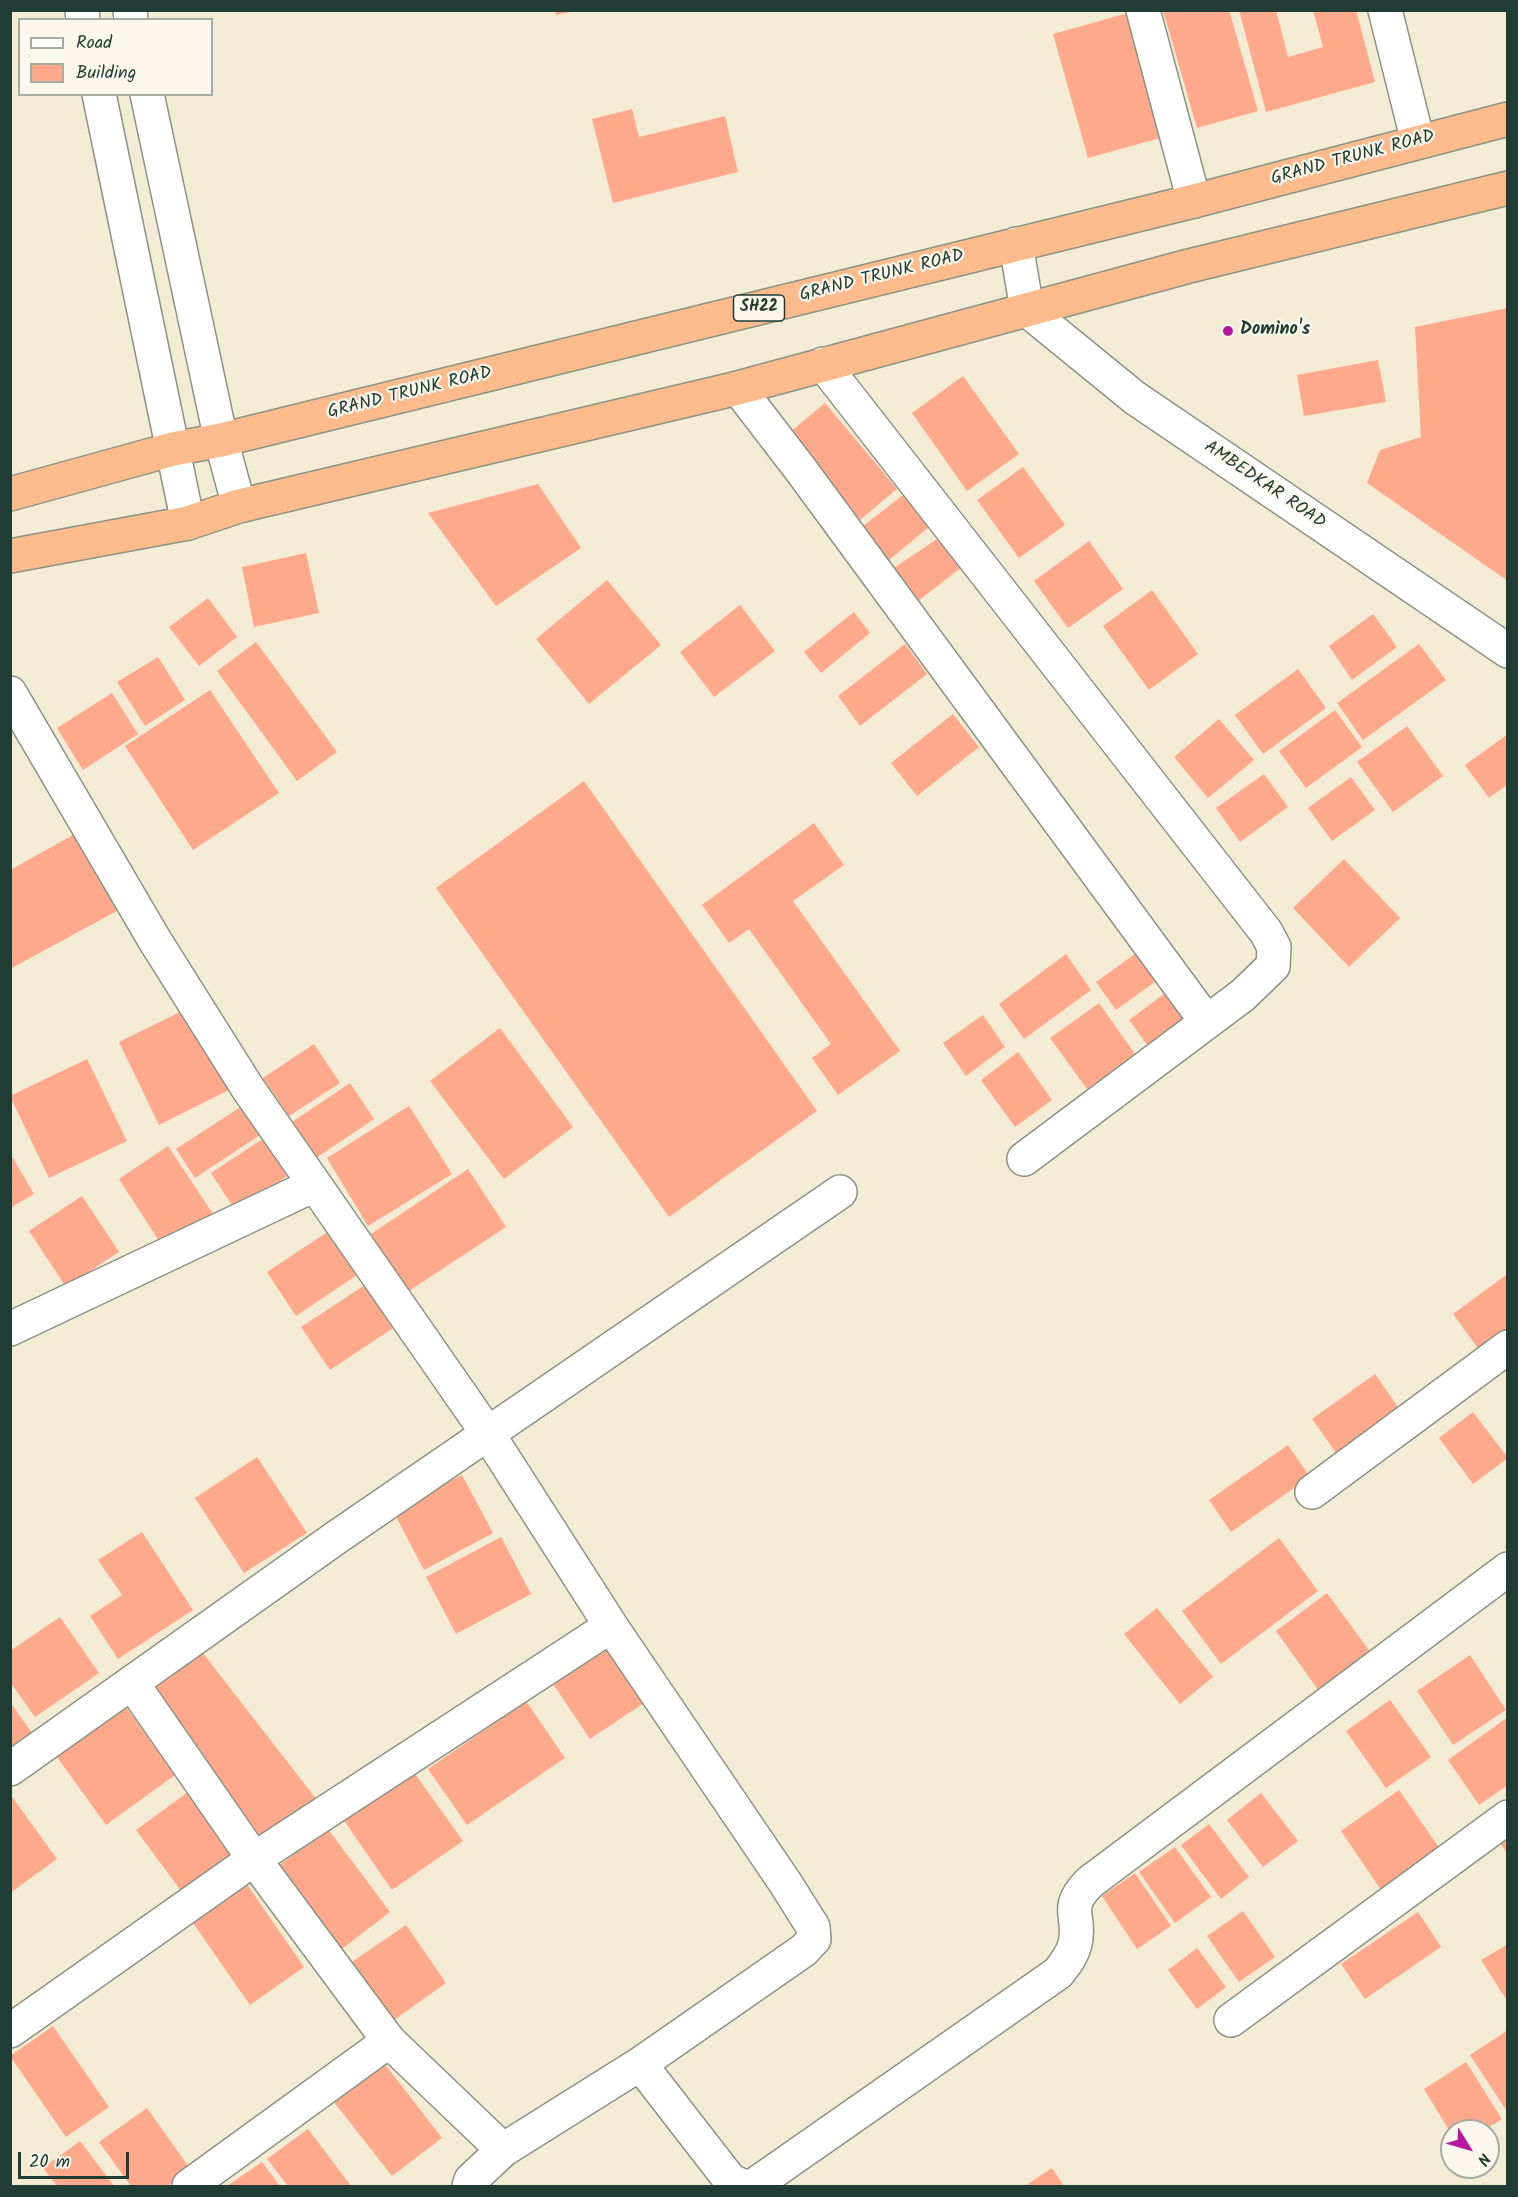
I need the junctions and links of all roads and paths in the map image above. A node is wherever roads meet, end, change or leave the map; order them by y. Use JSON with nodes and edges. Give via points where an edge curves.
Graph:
{"nodes":[{"id":1,"x":1143,"y":10,"type":"edge"},
{"id":2,"x":1385,"y":10,"type":"edge"},
{"id":3,"x":99,"y":96,"type":"edge"},
{"id":4,"x":147,"y":96,"type":"edge"},
{"id":5,"x":1508,"y":119,"type":"edge"},
{"id":6,"x":1418,"y":142,"type":"junction"},
{"id":7,"x":1508,"y":188,"type":"edge"},
{"id":8,"x":1194,"y":201,"type":"junction"},
{"id":9,"x":1016,"y":244,"type":"junction"},
{"id":10,"x":1027,"y":310,"type":"junction"},
{"id":11,"x":823,"y":364,"type":"junction"},
{"id":12,"x":738,"y":388,"type":"junction"},
{"id":13,"x":221,"y":440,"type":"junction"},
{"id":14,"x":172,"y":449,"type":"junction"},
{"id":15,"x":10,"y":494,"type":"edge"},
{"id":16,"x":239,"y":506,"type":"junction"},
{"id":17,"x":188,"y":523,"type":"junction"},
{"id":18,"x":10,"y":556,"type":"edge"},
{"id":19,"x":1508,"y":651,"type":"edge"},
{"id":20,"x":10,"y":693,"type":"edge"},
{"id":21,"x":1206,"y":1021,"type":"junction"},
{"id":22,"x":1024,"y":1159,"type":"dead end"},
{"id":23,"x":314,"y":1185,"type":"junction"},
{"id":24,"x":840,"y":1192,"type":"dead end"},
{"id":25,"x":10,"y":1329,"type":"edge"},
{"id":26,"x":1508,"y":1347,"type":"edge"},
{"id":27,"x":488,"y":1434,"type":"junction"},
{"id":28,"x":1312,"y":1492,"type":"dead end"},
{"id":29,"x":1508,"y":1569,"type":"edge"},
{"id":30,"x":611,"y":1626,"type":"junction"},
{"id":31,"x":132,"y":1683,"type":"junction"},
{"id":32,"x":10,"y":1769,"type":"edge"},
{"id":33,"x":1508,"y":1816,"type":"edge"},
{"id":34,"x":254,"y":1859,"type":"junction"},
{"id":35,"x":1231,"y":2020,"type":"dead end"},
{"id":36,"x":10,"y":2031,"type":"edge"},
{"id":37,"x":389,"y":2041,"type":"junction"},
{"id":38,"x":640,"y":2064,"type":"junction"},
{"id":39,"x":503,"y":2150,"type":"junction"},
{"id":40,"x":754,"y":2186,"type":"edge"},
{"id":41,"x":189,"y":2187,"type":"edge"},
{"id":42,"x":469,"y":2187,"type":"edge"}],
"edges":[{"from":1,"to":8,"type":"street"},
{"from":2,"to":6,"type":"street"},
{"from":3,"to":14,"type":"street"},
{"from":4,"to":13,"type":"street"},
{"from":5,"to":6,"type":"highway","name":"GRAND TRUNK ROAD","number":"SH22"},
{"from":6,"to":8,"type":"highway","name":"GRAND TRUNK ROAD","number":"SH22"},
{"from":7,"to":10,"type":"highway"},
{"from":8,"to":9,"type":"highway","name":"GRAND TRUNK ROAD","number":"SH22"},
{"from":9,"to":10,"type":"street"},
{"from":9,"to":13,"type":"highway","name":"GRAND TRUNK ROAD","number":"SH22"},
{"from":10,"to":11,"type":"highway"},
{"from":10,"to":19,"type":"street","name":"AMBEDKAR ROAD","via":[[1135,398]]},
{"from":11,"to":12,"type":"highway"},
{"from":11,"to":21,"type":"street","via":[[1266,932],[1274,947],[1273,966],[1244,995]]},
{"from":12,"to":16,"type":"highway"},
{"from":12,"to":21,"type":"street"},
{"from":13,"to":14,"type":"highway","name":"GRAND TRUNK ROAD","number":"SH22"},
{"from":13,"to":16,"type":"street"},
{"from":14,"to":15,"type":"highway","name":"GRAND TRUNK ROAD","number":"SH22"},
{"from":14,"to":17,"type":"street"},
{"from":16,"to":17,"type":"highway"},
{"from":17,"to":18,"type":"highway"},
{"from":20,"to":23,"type":"street","via":[[154,939]]},
{"from":21,"to":22,"type":"street"},
{"from":23,"to":25,"type":"street"},
{"from":23,"to":27,"type":"street"},
{"from":24,"to":27,"type":"street"},
{"from":26,"to":28,"type":"street"},
{"from":27,"to":30,"type":"street"},
{"from":27,"to":31,"type":"street"},
{"from":29,"to":40,"type":"street","via":[[1090,1882],[1080,1892],[1074,1907],[1075,1943],[1069,1960],[1058,1973]]},
{"from":30,"to":34,"type":"street"},
{"from":30,"to":38,"type":"street","via":[[786,1884],[813,1927],[814,1939],[804,1950]]},
{"from":31,"to":32,"type":"street"},
{"from":31,"to":34,"type":"street"},
{"from":33,"to":35,"type":"street"},
{"from":34,"to":36,"type":"street"},
{"from":34,"to":37,"type":"street"},
{"from":37,"to":39,"type":"street"},
{"from":37,"to":41,"type":"street"},
{"from":38,"to":39,"type":"street"},
{"from":38,"to":40,"type":"street","via":[[730,2180]]},
{"from":39,"to":42,"type":"street","via":[[471,2180]]}]}
